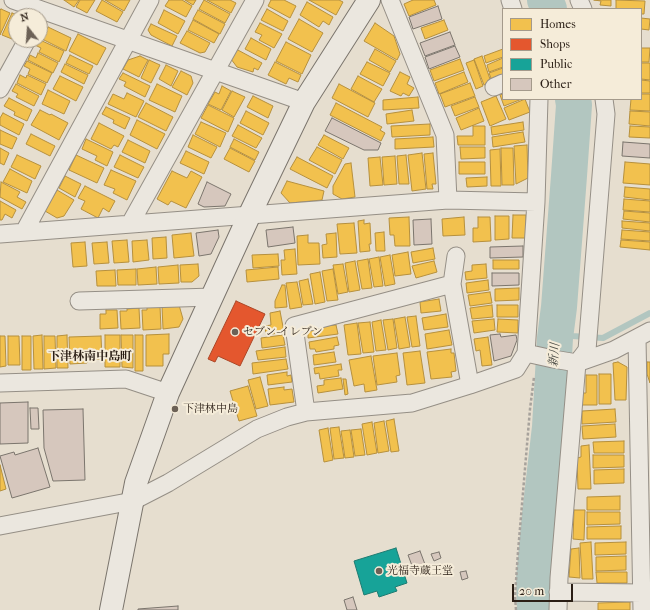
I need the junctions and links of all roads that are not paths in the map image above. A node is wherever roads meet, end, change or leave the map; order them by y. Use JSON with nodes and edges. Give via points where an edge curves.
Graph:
{"nodes":[{"id":1,"x":13,"y":0,"type":"edge"},
{"id":2,"x":150,"y":0,"type":"edge"},
{"id":3,"x":255,"y":0,"type":"edge"},
{"id":4,"x":369,"y":0,"type":"edge"},
{"id":5,"x":390,"y":0,"type":"edge"},
{"id":6,"x":41,"y":8,"type":"edge"},
{"id":7,"x":48,"y":10,"type":"edge"},
{"id":8,"x":128,"y":40,"type":"junction"},
{"id":9,"x":23,"y":48,"type":"edge"},
{"id":10,"x":215,"y":71,"type":"junction"},
{"id":11,"x":0,"y":89,"type":"edge"},
{"id":12,"x":539,"y":100,"type":"edge"},
{"id":13,"x":604,"y":100,"type":"edge"},
{"id":14,"x":304,"y":102,"type":"junction"},
{"id":15,"x":448,"y":200,"type":"junction"},
{"id":16,"x":536,"y":202,"type":"junction"},
{"id":17,"x":249,"y":216,"type":"junction"},
{"id":18,"x":130,"y":224,"type":"junction"},
{"id":19,"x":24,"y":232,"type":"junction"},
{"id":20,"x":0,"y":234,"type":"edge"},
{"id":21,"x":456,"y":256,"type":"dead end"},
{"id":22,"x":452,"y":284,"type":"junction"},
{"id":23,"x":213,"y":297,"type":"junction"},
{"id":24,"x":79,"y":301,"type":"dead end"},
{"id":25,"x":644,"y":335,"type":"edge"},
{"id":26,"x":532,"y":354,"type":"junction"},
{"id":27,"x":577,"y":358,"type":"junction"},
{"id":28,"x":0,"y":383,"type":"edge"},
{"id":29,"x":470,"y":385,"type":"junction"},
{"id":30,"x":168,"y":392,"type":"junction"},
{"id":31,"x":644,"y":401,"type":"edge"},
{"id":32,"x":306,"y":412,"type":"junction"},
{"id":33,"x":645,"y":489,"type":"edge"},
{"id":34,"x":132,"y":501,"type":"junction"},
{"id":35,"x":0,"y":526,"type":"edge"},
{"id":36,"x":646,"y":566,"type":"edge"},
{"id":37,"x":558,"y":592,"type":"junction"},
{"id":38,"x":644,"y":603,"type":"edge"},
{"id":39,"x":111,"y":610,"type":"edge"},
{"id":40,"x":558,"y":610,"type":"edge"}],
"edges":[{"from":1,"to":6,"type":"street"},
{"from":2,"to":8,"type":"street"},
{"from":3,"to":10,"type":"street"},
{"from":4,"to":14,"type":"street"},
{"from":5,"to":15,"type":"street","via":[[445,135]]},
{"from":7,"to":8,"type":"street"},
{"from":8,"to":10,"type":"street"},
{"from":8,"to":19,"type":"street"},
{"from":9,"to":11,"type":"street"},
{"from":10,"to":14,"type":"street"},
{"from":10,"to":18,"type":"street"},
{"from":12,"to":16,"type":"street"},
{"from":13,"to":27,"type":"street","via":[[606,114],[589,327]]},
{"from":14,"to":17,"type":"street"},
{"from":15,"to":16,"type":"street"},
{"from":15,"to":17,"type":"street"},
{"from":16,"to":26,"type":"street"},
{"from":17,"to":18,"type":"street"},
{"from":17,"to":23,"type":"street"},
{"from":18,"to":19,"type":"street"},
{"from":19,"to":20,"type":"street"},
{"from":21,"to":22,"type":"street"},
{"from":22,"to":29,"type":"street"},
{"from":22,"to":32,"type":"street","via":[[294,326]]},
{"from":23,"to":24,"type":"street"},
{"from":23,"to":30,"type":"street"},
{"from":25,"to":27,"type":"street","via":[[614,350]]},
{"from":25,"to":31,"type":"street"},
{"from":26,"to":27,"type":"street"},
{"from":26,"to":29,"type":"street","via":[[516,369]]},
{"from":27,"to":37,"type":"street"},
{"from":28,"to":30,"type":"street","via":[[126,379]]},
{"from":29,"to":32,"type":"street","via":[[412,403]]},
{"from":30,"to":34,"type":"street"},
{"from":31,"to":33,"type":"street"},
{"from":32,"to":34,"type":"street","via":[[257,429],[168,483]]},
{"from":33,"to":36,"type":"street"},
{"from":34,"to":35,"type":"street"},
{"from":34,"to":39,"type":"street"},
{"from":36,"to":38,"type":"street"},
{"from":37,"to":38,"type":"street"},
{"from":37,"to":40,"type":"street"}]}
